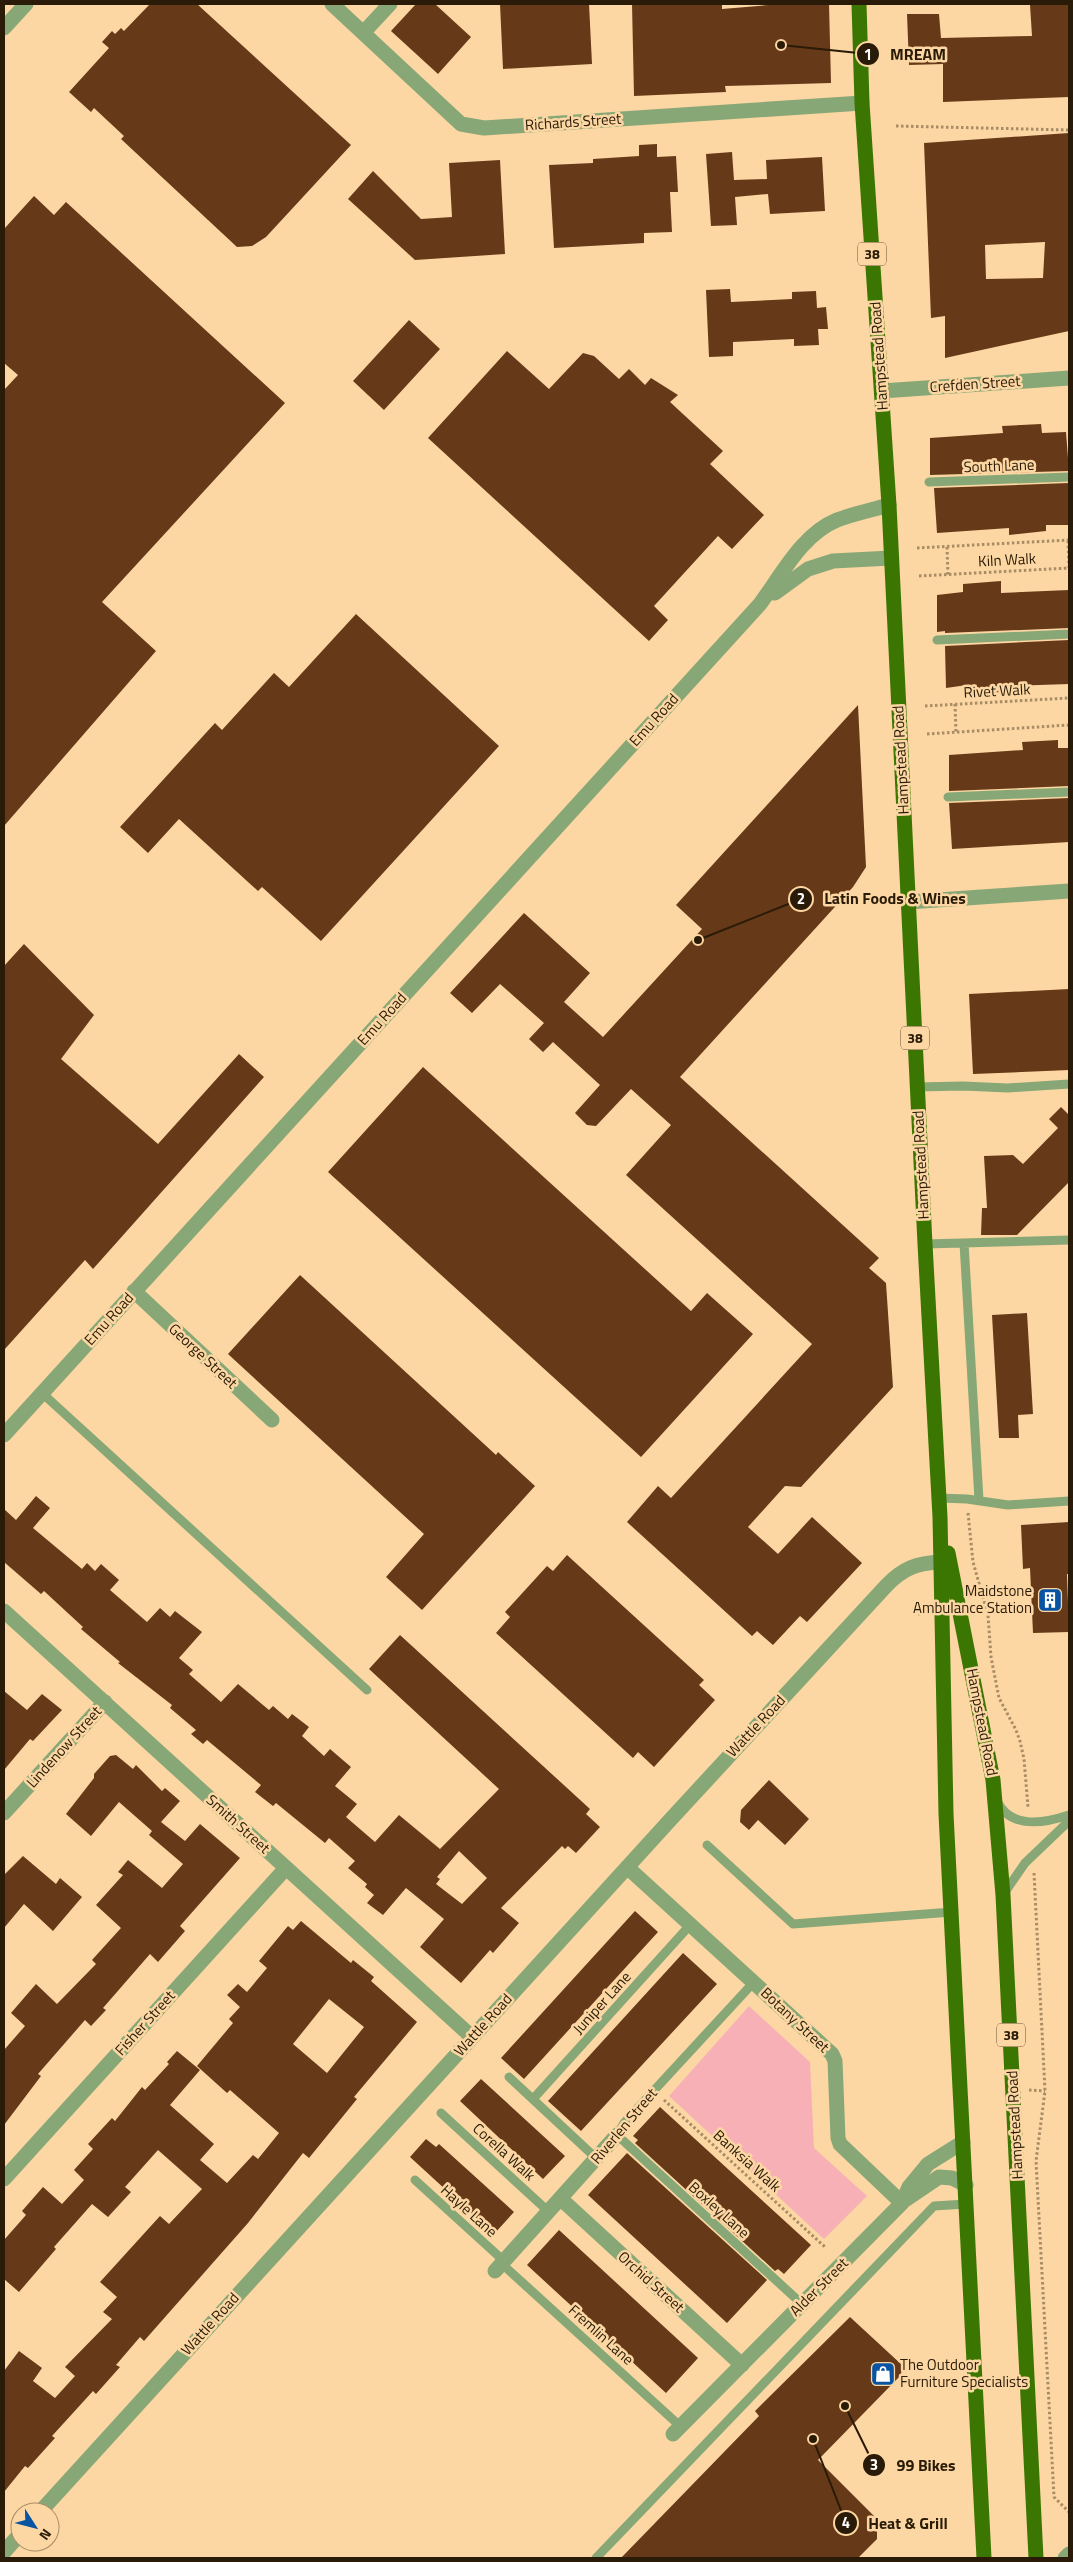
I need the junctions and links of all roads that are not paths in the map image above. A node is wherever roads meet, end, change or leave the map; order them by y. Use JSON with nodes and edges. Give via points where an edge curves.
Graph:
{"nodes":[{"id":1,"x":26,"y":4,"type":"edge"},
{"id":2,"x":332,"y":4,"type":"edge"},
{"id":3,"x":390,"y":4,"type":"edge"},
{"id":4,"x":858,"y":4,"type":"edge"},
{"id":5,"x":4,"y":28,"type":"edge"},
{"id":6,"x":364,"y":32,"type":"junction"},
{"id":7,"x":862,"y":103,"type":"junction"},
{"id":8,"x":1069,"y":378,"type":"edge"},
{"id":9,"x":882,"y":391,"type":"junction"},
{"id":10,"x":1069,"y":476,"type":"edge"},
{"id":11,"x":929,"y":482,"type":"dead end"},
{"id":12,"x":889,"y":505,"type":"junction"},
{"id":13,"x":891,"y":558,"type":"junction"},
{"id":14,"x":760,"y":604,"type":"junction"},
{"id":15,"x":1069,"y":634,"type":"edge"},
{"id":16,"x":937,"y":640,"type":"dead end"},
{"id":17,"x":1069,"y":792,"type":"edge"},
{"id":18,"x":948,"y":797,"type":"dead end"},
{"id":19,"x":1069,"y":891,"type":"edge"},
{"id":20,"x":908,"y":902,"type":"junction"},
{"id":21,"x":1069,"y":1084,"type":"edge"},
{"id":22,"x":917,"y":1087,"type":"junction"},
{"id":23,"x":1069,"y":1240,"type":"edge"},
{"id":24,"x":925,"y":1244,"type":"junction"},
{"id":25,"x":964,"y":1244,"type":"junction"},
{"id":26,"x":134,"y":1291,"type":"junction"},
{"id":27,"x":42,"y":1393,"type":"junction"},
{"id":28,"x":272,"y":1420,"type":"dead end"},
{"id":29,"x":4,"y":1435,"type":"edge"},
{"id":30,"x":939,"y":1498,"type":"junction"},
{"id":31,"x":979,"y":1500,"type":"junction"},
{"id":32,"x":1069,"y":1502,"type":"edge"},
{"id":33,"x":940,"y":1517,"type":"junction"},
{"id":34,"x":941,"y":1562,"type":"junction"},
{"id":35,"x":4,"y":1611,"type":"edge"},
{"id":36,"x":367,"y":1690,"type":"dead end"},
{"id":37,"x":105,"y":1702,"type":"junction"},
{"id":38,"x":996,"y":1798,"type":"junction"},
{"id":39,"x":4,"y":1813,"type":"edge"},
{"id":40,"x":1069,"y":1815,"type":"edge"},
{"id":41,"x":1069,"y":1821,"type":"edge"},
{"id":42,"x":707,"y":1845,"type":"dead end"},
{"id":43,"x":627,"y":1867,"type":"junction"},
{"id":44,"x":286,"y":1868,"type":"junction"},
{"id":45,"x":1003,"y":1895,"type":"junction"},
{"id":46,"x":952,"y":1912,"type":"junction"},
{"id":47,"x":691,"y":1924,"type":"junction"},
{"id":48,"x":754,"y":1982,"type":"junction"},
{"id":49,"x":472,"y":2037,"type":"junction"},
{"id":50,"x":509,"y":2077,"type":"dead end"},
{"id":51,"x":533,"y":2099,"type":"junction"},
{"id":52,"x":441,"y":2113,"type":"dead end"},
{"id":53,"x":617,"y":2135,"type":"junction"},
{"id":54,"x":963,"y":2142,"type":"junction"},
{"id":55,"x":597,"y":2159,"type":"junction"},
{"id":56,"x":4,"y":2179,"type":"edge"},
{"id":57,"x":415,"y":2180,"type":"dead end"},
{"id":58,"x":966,"y":2185,"type":"junction"},
{"id":59,"x":561,"y":2199,"type":"junction"},
{"id":60,"x":902,"y":2203,"type":"junction"},
{"id":61,"x":966,"y":2204,"type":"junction"},
{"id":62,"x":549,"y":2212,"type":"junction"},
{"id":63,"x":501,"y":2265,"type":"junction"},
{"id":64,"x":802,"y":2304,"type":"junction"},
{"id":65,"x":742,"y":2365,"type":"junction"},
{"id":66,"x":677,"y":2430,"type":"joint"},
{"id":67,"x":49,"y":2502,"type":"edge"},
{"id":68,"x":1069,"y":2554,"type":"edge"},
{"id":69,"x":596,"y":2558,"type":"edge"},
{"id":70,"x":984,"y":2558,"type":"edge"},
{"id":71,"x":1036,"y":2558,"type":"edge"},
{"id":72,"x":1065,"y":2558,"type":"edge"}],
"edges":[{"from":1,"to":5,"type":"street"},
{"from":2,"to":6,"type":"street","name":"Richards Street"},
{"from":3,"to":6,"type":"street"},
{"from":4,"to":7,"type":"main road","name":"Hampstead Road","number":"38"},
{"from":6,"to":7,"type":"street","name":"Richards Street","via":[[461,124],[484,128]]},
{"from":7,"to":9,"type":"main road","name":"Hampstead Road","number":"38"},
{"from":8,"to":9,"type":"street","name":"Crefden Street"},
{"from":9,"to":12,"type":"main road","name":"Hampstead Road","number":"38"},
{"from":10,"to":11,"type":"lane","name":"South Lane"},
{"from":12,"to":13,"type":"main road","name":"Hampstead Road","number":"38"},
{"from":12,"to":14,"type":"street","name":"Emu Road","via":[[836,521],[818,532],[799,550]]},
{"from":13,"to":14,"type":"street","name":"Emu Road","via":[[833,561],[808,569]]},
{"from":13,"to":20,"type":"main road","name":"Hampstead Road","number":"38"},
{"from":14,"to":26,"type":"street","name":"Emu Road"},
{"from":15,"to":16,"type":"lane"},
{"from":17,"to":18,"type":"lane"},
{"from":19,"to":20,"type":"street"},
{"from":20,"to":22,"type":"main road","name":"Hampstead Road","number":"38"},
{"from":21,"to":22,"type":"lane","via":[[1008,1088]]},
{"from":22,"to":24,"type":"main road","name":"Hampstead Road","number":"38"},
{"from":23,"to":25,"type":"lane"},
{"from":24,"to":25,"type":"lane"},
{"from":24,"to":30,"type":"main road","name":"Hampstead Road","number":"38"},
{"from":25,"to":31,"type":"lane"},
{"from":26,"to":27,"type":"street","name":"Emu Road"},
{"from":26,"to":28,"type":"street","name":"George Street"},
{"from":27,"to":29,"type":"street","name":"Emu Road"},
{"from":27,"to":36,"type":"lane"},
{"from":30,"to":31,"type":"lane"},
{"from":30,"to":33,"type":"main road","name":"Hampstead Road","number":"38"},
{"from":31,"to":32,"type":"lane","via":[[1008,1505]]},
{"from":33,"to":34,"type":"main road","name":"Hampstead Road","number":"38"},
{"from":33,"to":38,"type":"main road","name":"Hampstead Road","number":"38"},
{"from":34,"to":43,"type":"street","name":"Wattle Road","via":[[915,1564],[895,1577]]},
{"from":34,"to":46,"type":"main road","name":"Hampstead Road","number":"38","via":[[946,1814]]},
{"from":35,"to":37,"type":"street","name":"Smith Street"},
{"from":37,"to":39,"type":"street","name":"Lindenow Street"},
{"from":37,"to":44,"type":"street","name":"Smith Street"},
{"from":38,"to":40,"type":"lane","via":[[1005,1812],[1029,1823]]},
{"from":38,"to":45,"type":"main road","name":"Hampstead Road","number":"38"},
{"from":41,"to":45,"type":"lane","via":[[1025,1863]]},
{"from":42,"to":46,"type":"lane","via":[[793,1924]]},
{"from":43,"to":47,"type":"street","name":"Botany Street"},
{"from":43,"to":49,"type":"street","name":"Wattle Road"},
{"from":44,"to":49,"type":"street","name":"Smith Street"},
{"from":44,"to":56,"type":"street","name":"Fisher Street"},
{"from":45,"to":71,"type":"main road","name":"Hampstead Road","number":"38"},
{"from":46,"to":54,"type":"main road","name":"Hampstead Road","number":"38"},
{"from":47,"to":48,"type":"street","name":"Botany Street"},
{"from":47,"to":51,"type":"lane","name":"Juniper Lane"},
{"from":48,"to":53,"type":"lane","name":"Riverlen Street"},
{"from":48,"to":60,"type":"street","name":"Botany Street","via":[[832,2054],[840,2144]]},
{"from":49,"to":67,"type":"street","name":"Wattle Road"},
{"from":50,"to":51,"type":"lane"},
{"from":51,"to":55,"type":"lane"},
{"from":52,"to":62,"type":"lane","name":"Corella Walk"},
{"from":53,"to":55,"type":"street","name":"Riverlen Street"},
{"from":53,"to":64,"type":"lane","name":"Boxley Lane"},
{"from":54,"to":58,"type":"main road","name":"Hampstead Road","number":"38"},
{"from":54,"to":60,"type":"street","name":"Alder Street","via":[[928,2164],[909,2187]]},
{"from":55,"to":59,"type":"street","name":"Riverlen Street"},
{"from":57,"to":63,"type":"lane","name":"Hayle Lane"},
{"from":58,"to":60,"type":"street","via":[[939,2176]]},
{"from":58,"to":61,"type":"main road","name":"Hampstead Road","number":"38"},
{"from":59,"to":62,"type":"street","name":"Riverlen Street"},
{"from":59,"to":65,"type":"street","name":"Orchid Street"},
{"from":60,"to":64,"type":"street","name":"Alder Street"},
{"from":61,"to":69,"type":"lane","via":[[934,2206]]},
{"from":61,"to":70,"type":"main road","name":"Hampstead Road","number":"38"},
{"from":62,"to":63,"type":"street","name":"Riverlen Street"},
{"from":63,"to":66,"type":"lane","name":"Fremlin Lane"},
{"from":64,"to":65,"type":"street","name":"Alder Street"},
{"from":65,"to":66,"type":"street","name":"Alder Street"},
{"from":68,"to":72,"type":"street"}]}
